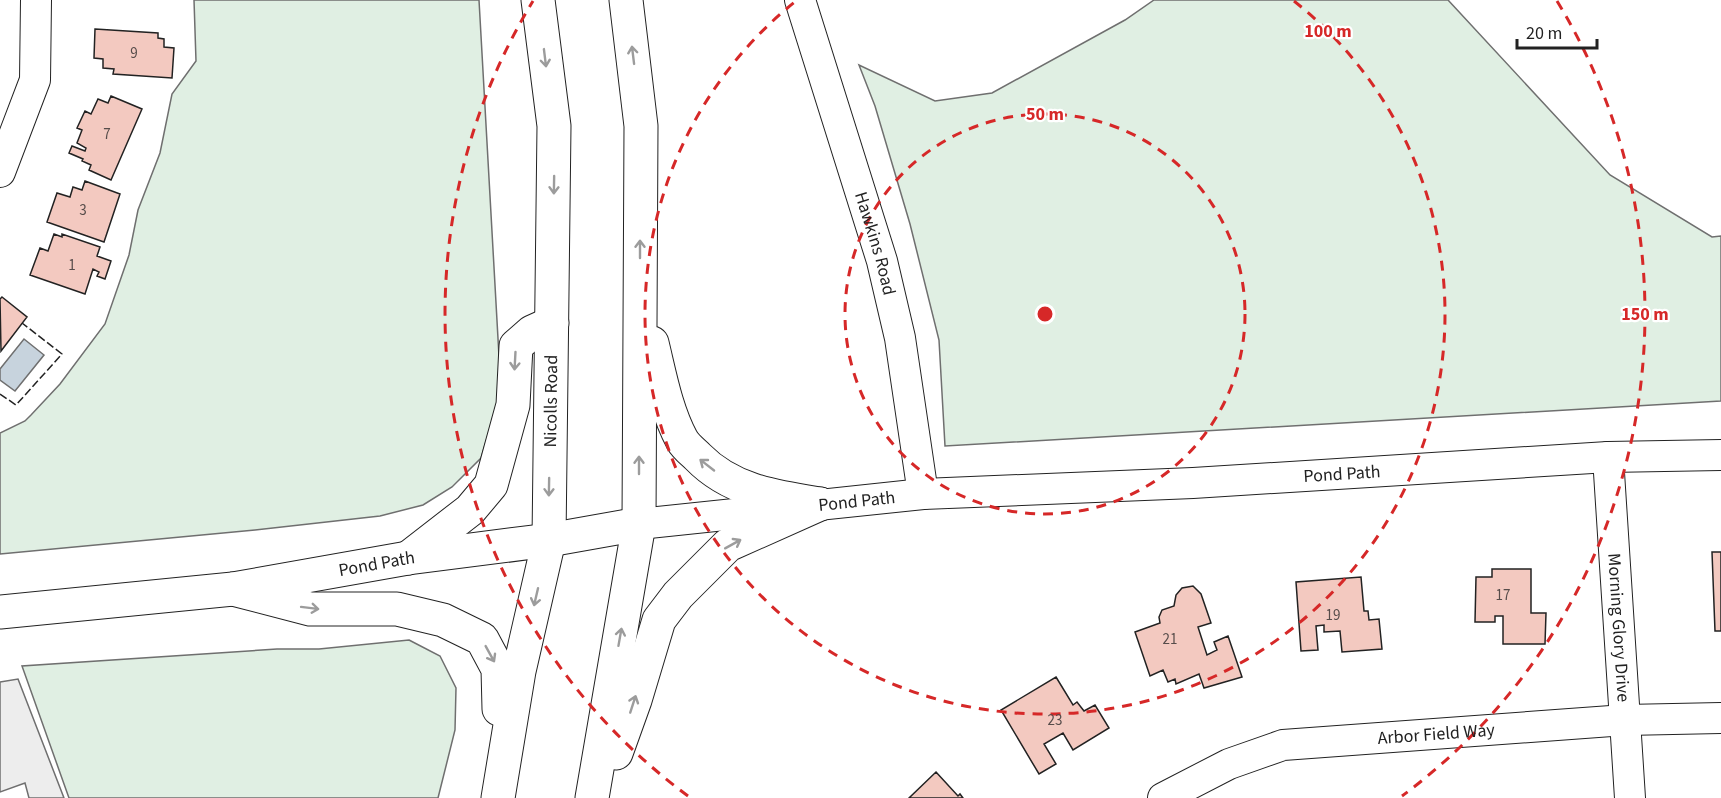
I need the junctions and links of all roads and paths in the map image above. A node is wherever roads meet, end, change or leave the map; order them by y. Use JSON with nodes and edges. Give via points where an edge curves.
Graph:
{"nodes":[{"id":1,"x":36,"y":0,"type":"edge"},
{"id":2,"x":538,"y":0,"type":"edge"},
{"id":3,"x":626,"y":0,"type":"edge"},
{"id":4,"x":808,"y":2,"type":"edge"},
{"id":5,"x":0,"y":172,"type":"edge"},
{"id":6,"x":640,"y":292,"type":"junction"},
{"id":7,"x":552,"y":323,"type":"junction"},
{"id":8,"x":1721,"y":454,"type":"edge"},
{"id":9,"x":1608,"y":457,"type":"junction"},
{"id":10,"x":922,"y":494,"type":"junction"},
{"id":11,"x":820,"y":504,"type":"junction"},
{"id":12,"x":639,"y":524,"type":"junction"},
{"id":13,"x":549,"y":540,"type":"junction"},
{"id":14,"x":408,"y":558,"type":"junction"},
{"id":15,"x":233,"y":589,"type":"junction"},
{"id":16,"x":0,"y":612,"type":"edge"},
{"id":17,"x":1721,"y":718,"type":"edge"},
{"id":18,"x":1625,"y":720,"type":"junction"},
{"id":19,"x":498,"y":798,"type":"edge"},
{"id":20,"x":592,"y":798,"type":"edge"},
{"id":21,"x":597,"y":798,"type":"edge"},
{"id":22,"x":1163,"y":798,"type":"edge"},
{"id":23,"x":1630,"y":798,"type":"edge"}],
"edges":[{"from":1,"to":5,"type":"street","via":[[35,80]]},
{"from":2,"to":7,"type":"main road","name":"Nicolls Road","one_way":true,"via":[[554,126]]},
{"from":6,"to":3,"type":"main road","one_way":true,"via":[[641,126]]},
{"from":4,"to":10,"type":"street","name":"Hawkins Road","via":[[900,338]]},
{"from":11,"to":6,"type":"main road","one_way":true,"via":[[768,496],[736,484],[707,466],[683,442],[667,402]]},
{"from":12,"to":6,"type":"main road","one_way":true},
{"from":7,"to":13,"type":"main road","name":"Nicolls Road","one_way":true},
{"from":7,"to":14,"type":"main road","one_way":true,"via":[[532,332],[516,346],[513,405],[490,485],[470,510]]},
{"from":8,"to":9,"type":"street","name":"Pond Path"},
{"from":9,"to":10,"type":"street","name":"Pond Path","via":[[1193,483]]},
{"from":9,"to":18,"type":"street","name":"Morning Glory Drive"},
{"from":10,"to":11,"type":"street","name":"Pond Path"},
{"from":11,"to":12,"type":"street","name":"Pond Path"},
{"from":21,"to":11,"type":"main road","one_way":true,"via":[[619,746],[659,620],[728,545]]},
{"from":12,"to":13,"type":"main road","name":"Pond Path"},
{"from":20,"to":12,"type":"main road","one_way":true},
{"from":13,"to":14,"type":"main road","name":"Pond Path"},
{"from":13,"to":19,"type":"main road","name":"Nicolls Road","one_way":true,"via":[[519,671]]},
{"from":14,"to":15,"type":"main road","name":"Pond Path"},
{"from":15,"to":16,"type":"main road","name":"Pond Path"},
{"from":15,"to":19,"type":"main road","one_way":true,"via":[[309,609],[397,609],[443,620],[482,639],[498,669]]},
{"from":17,"to":18,"type":"street","name":"Arbor Field Way"},
{"from":18,"to":22,"type":"street","name":"Arbor Field Way","via":[[1283,745],[1229,764]]},
{"from":18,"to":23,"type":"street","name":"Morning Glory Drive"}]}
